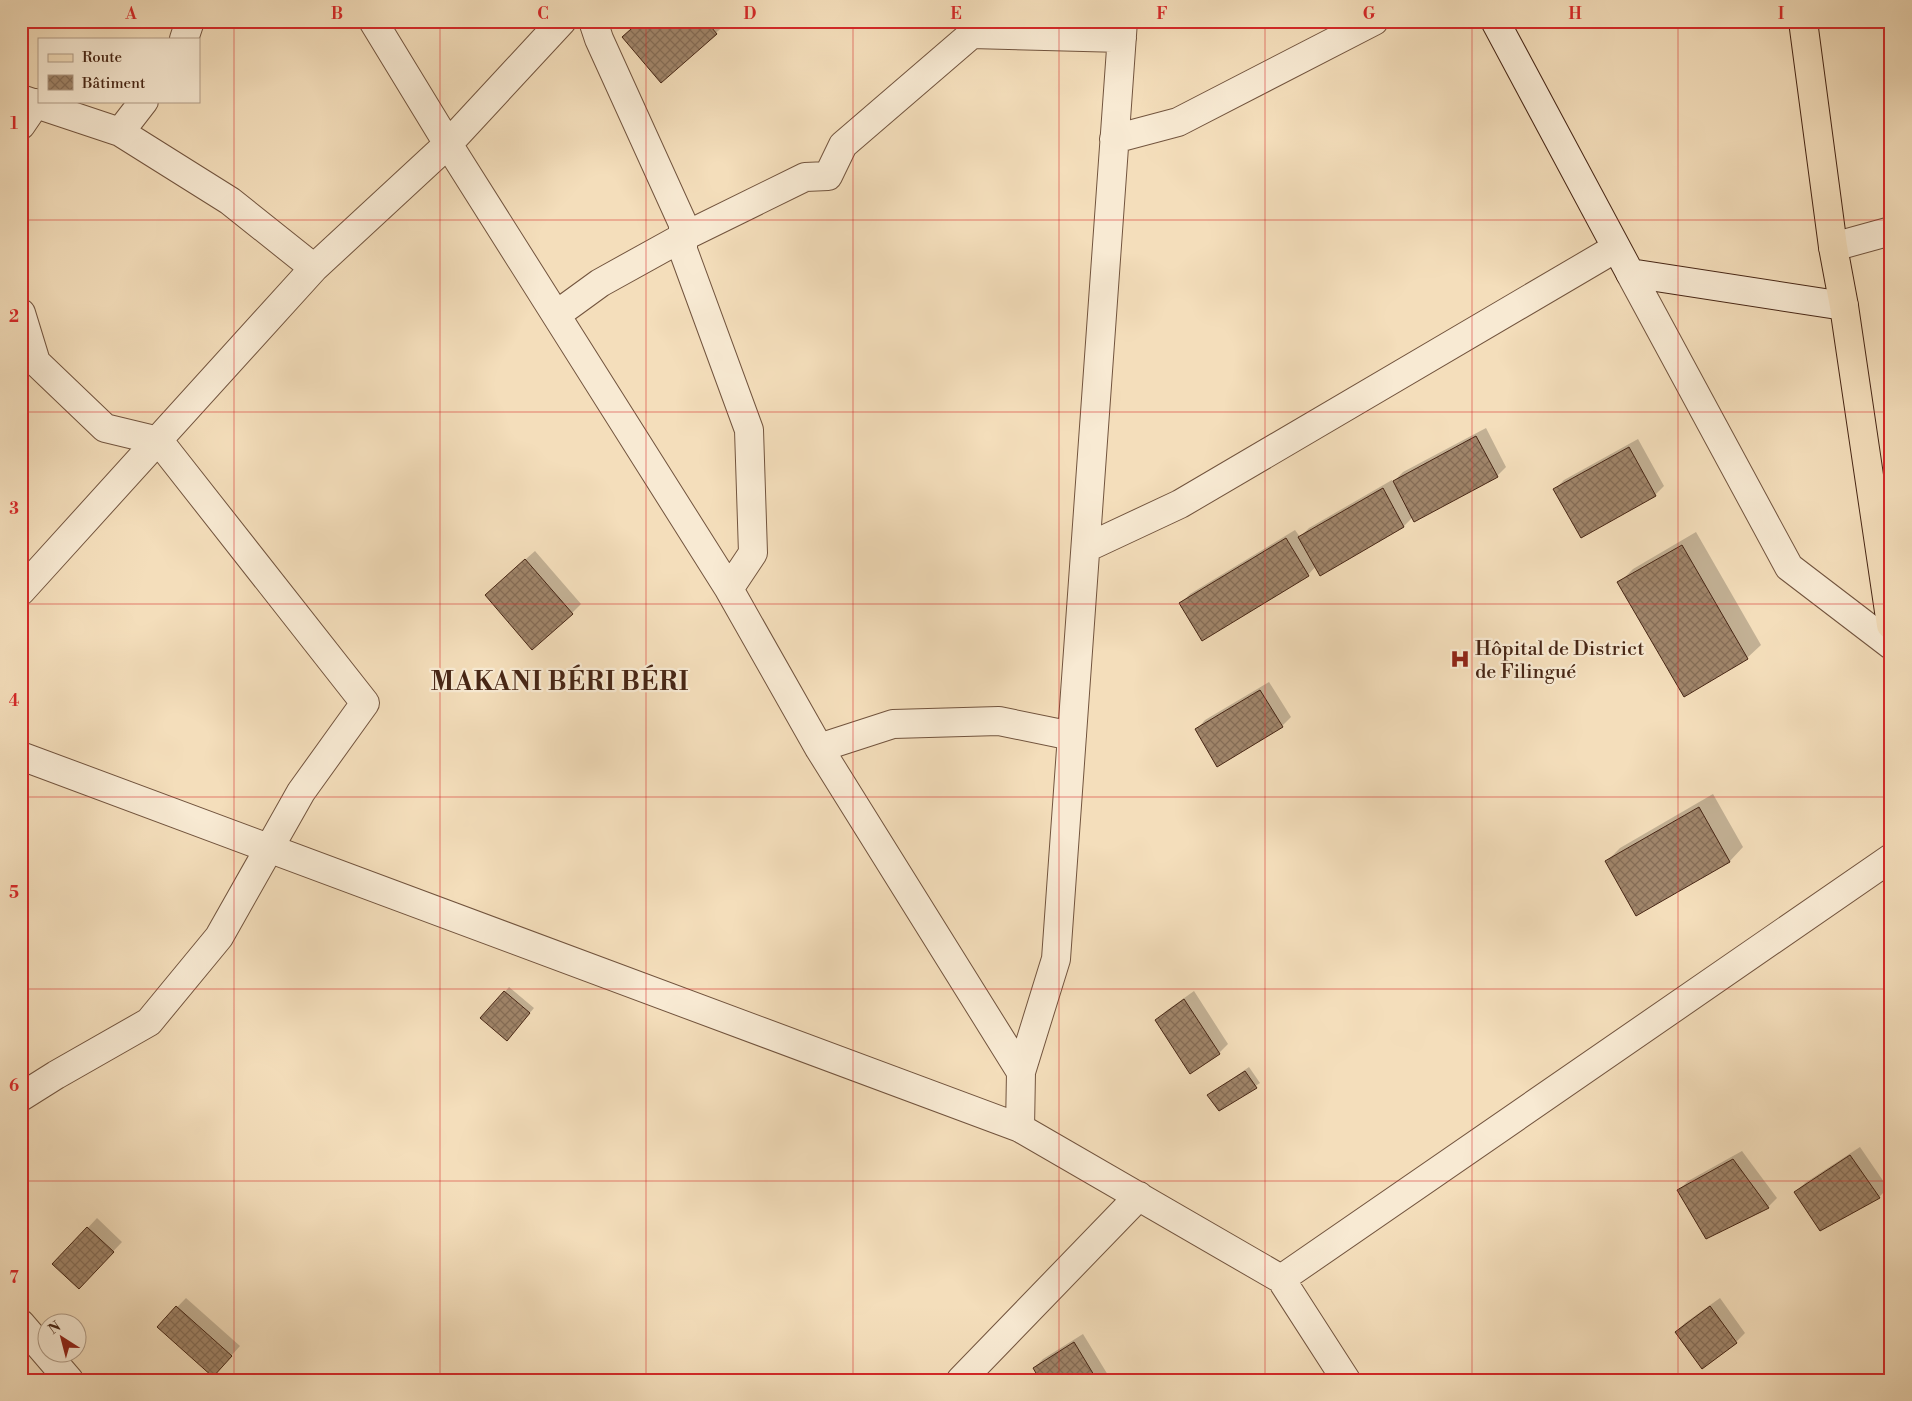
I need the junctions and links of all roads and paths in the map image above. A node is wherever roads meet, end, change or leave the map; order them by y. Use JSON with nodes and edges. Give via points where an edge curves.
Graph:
{"nodes":[{"id":1,"x":373,"y":21,"type":"edge"},
{"id":2,"x":562,"y":21,"type":"edge"},
{"id":3,"x":593,"y":21,"type":"edge"},
{"id":4,"x":1374,"y":21,"type":"edge"},
{"id":5,"x":1495,"y":21,"type":"edge"},
{"id":6,"x":1803,"y":21,"type":"edge"},
{"id":7,"x":1122,"y":30,"type":"edge"},
{"id":8,"x":29,"y":101,"type":"edge"},
{"id":9,"x":143,"y":102,"type":"edge"},
{"id":10,"x":21,"y":125,"type":"edge"},
{"id":11,"x":120,"y":132,"type":"junction"},
{"id":12,"x":1114,"y":139,"type":"junction"},
{"id":13,"x":448,"y":144,"type":"junction"},
{"id":14,"x":1891,"y":231,"type":"edge"},
{"id":15,"x":683,"y":237,"type":"junction"},
{"id":16,"x":1833,"y":247,"type":"junction"},
{"id":17,"x":1616,"y":248,"type":"junction"},
{"id":18,"x":314,"y":268,"type":"junction"},
{"id":19,"x":1630,"y":272,"type":"junction"},
{"id":20,"x":1844,"y":306,"type":"junction"},
{"id":21,"x":21,"y":313,"type":"edge"},
{"id":22,"x":556,"y":315,"type":"junction"},
{"id":23,"x":159,"y":441,"type":"junction"},
{"id":24,"x":1086,"y":548,"type":"junction"},
{"id":25,"x":729,"y":589,"type":"junction"},
{"id":26,"x":21,"y":591,"type":"edge"},
{"id":27,"x":1891,"y":625,"type":"edge"},
{"id":28,"x":1891,"y":645,"type":"edge"},
{"id":29,"x":1072,"y":736,"type":"junction"},
{"id":30,"x":819,"y":748,"type":"junction"},
{"id":31,"x":21,"y":756,"type":"edge"},
{"id":32,"x":270,"y":848,"type":"junction"},
{"id":33,"x":1891,"y":858,"type":"edge"},
{"id":34,"x":1021,"y":1072,"type":"junction"},
{"id":35,"x":21,"y":1097,"type":"edge"},
{"id":36,"x":1020,"y":1128,"type":"junction"},
{"id":37,"x":1139,"y":1196,"type":"junction"},
{"id":38,"x":1281,"y":1279,"type":"junction"},
{"id":39,"x":21,"y":1324,"type":"edge"},
{"id":40,"x":69,"y":1380,"type":"edge"},
{"id":41,"x":961,"y":1380,"type":"edge"},
{"id":42,"x":1346,"y":1380,"type":"edge"}],
"edges":[{"from":1,"to":13,"type":"street"},
{"from":2,"to":13,"type":"street"},
{"from":3,"to":15,"type":"street","via":[[683,224]]},
{"from":4,"to":12,"type":"street","via":[[1178,122]]},
{"from":5,"to":17,"type":"street"},
{"from":6,"to":16,"type":"main road"},
{"from":7,"to":12,"type":"street"},
{"from":7,"to":15,"type":"street","via":[[972,34],[843,145],[828,176],[805,177]]},
{"from":8,"to":10,"type":"street"},
{"from":8,"to":11,"type":"street"},
{"from":9,"to":11,"type":"street"},
{"from":11,"to":18,"type":"street","via":[[230,201]]},
{"from":12,"to":24,"type":"street"},
{"from":13,"to":18,"type":"street"},
{"from":13,"to":22,"type":"street"},
{"from":14,"to":16,"type":"street"},
{"from":15,"to":22,"type":"street","via":[[600,283]]},
{"from":15,"to":25,"type":"street","via":[[683,250],[749,430],[753,553]]},
{"from":16,"to":20,"type":"main road"},
{"from":17,"to":19,"type":"street"},
{"from":17,"to":24,"type":"street","via":[[1180,504]]},
{"from":18,"to":23,"type":"street"},
{"from":19,"to":20,"type":"street"},
{"from":19,"to":28,"type":"street","via":[[1789,566]]},
{"from":20,"to":27,"type":"main road"},
{"from":21,"to":23,"type":"street","via":[[36,362],[105,428]]},
{"from":22,"to":25,"type":"street"},
{"from":23,"to":26,"type":"street"},
{"from":23,"to":32,"type":"street","via":[[365,703],[301,792]]},
{"from":24,"to":29,"type":"street"},
{"from":25,"to":30,"type":"street"},
{"from":29,"to":30,"type":"street","via":[[999,721],[892,724]]},
{"from":29,"to":34,"type":"street","via":[[1056,960]]},
{"from":30,"to":34,"type":"street"},
{"from":31,"to":32,"type":"street"},
{"from":32,"to":35,"type":"street","via":[[219,937],[149,1022]]},
{"from":32,"to":36,"type":"street"},
{"from":33,"to":38,"type":"street"},
{"from":34,"to":36,"type":"street"},
{"from":36,"to":37,"type":"street"},
{"from":37,"to":38,"type":"street"},
{"from":37,"to":41,"type":"street"},
{"from":38,"to":42,"type":"street"},
{"from":39,"to":40,"type":"street"}]}
